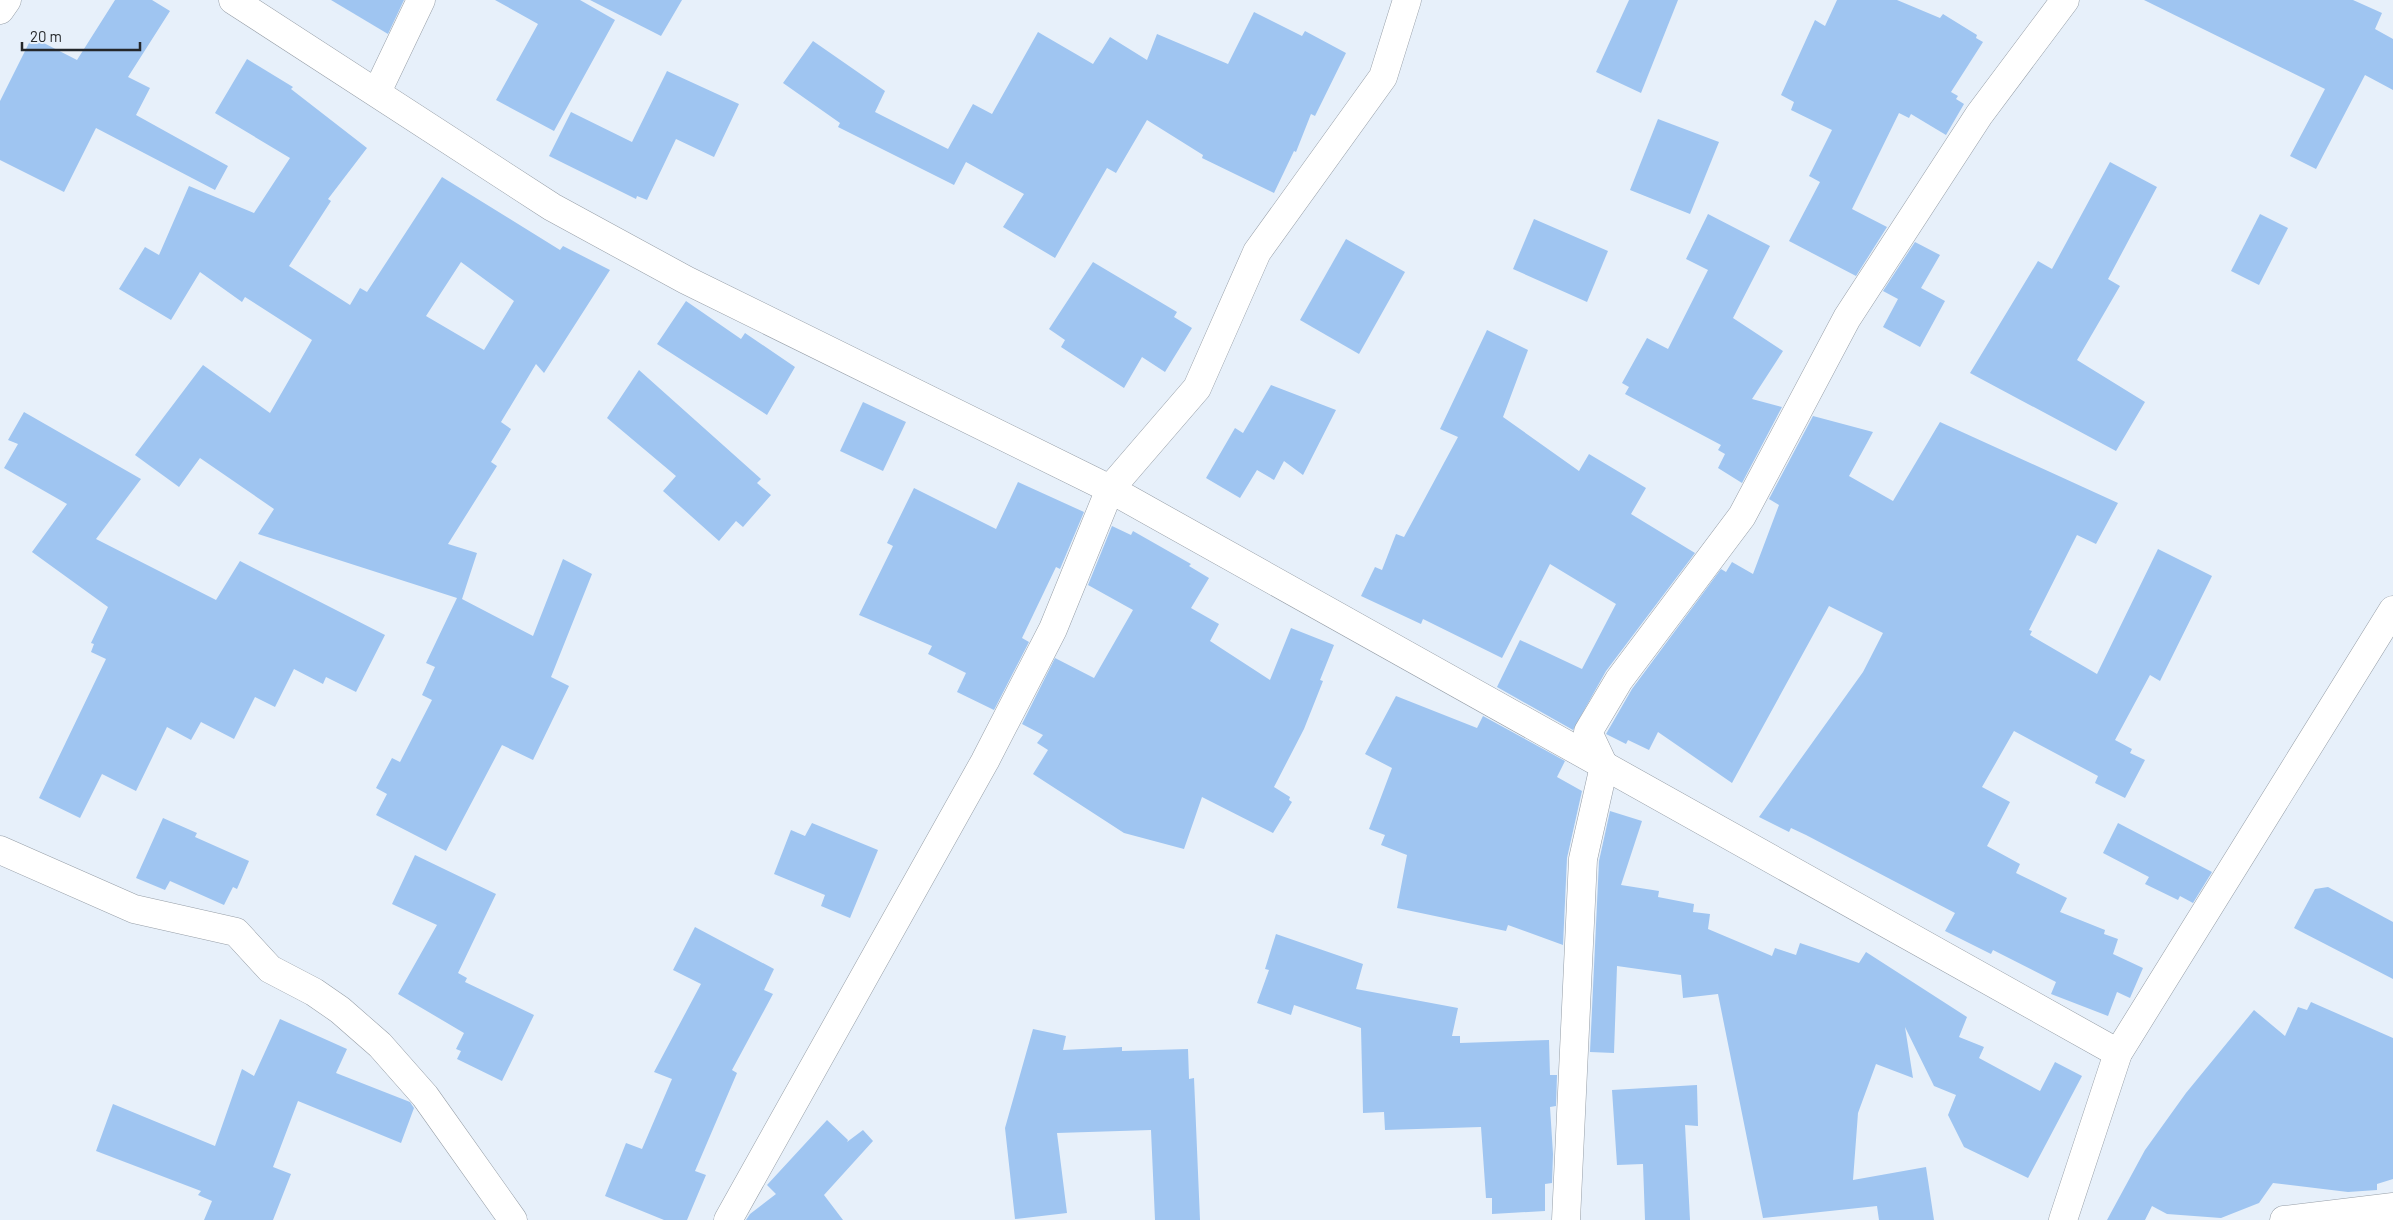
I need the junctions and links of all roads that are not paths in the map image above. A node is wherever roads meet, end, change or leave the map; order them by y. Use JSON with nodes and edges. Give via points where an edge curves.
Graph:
{"nodes":[{"id":1,"x":7,"y":0,"type":"edge"},
{"id":2,"x":234,"y":0,"type":"edge"},
{"id":3,"x":421,"y":0,"type":"edge"},
{"id":4,"x":1407,"y":0,"type":"edge"},
{"id":5,"x":2065,"y":0,"type":"edge"},
{"id":6,"x":0,"y":10,"type":"edge"},
{"id":7,"x":377,"y":92,"type":"junction"},
{"id":8,"x":1110,"y":489,"type":"junction"},
{"id":9,"x":2393,"y":610,"type":"edge"},
{"id":10,"x":1604,"y":766,"type":"junction"},
{"id":11,"x":0,"y":850,"type":"edge"},
{"id":12,"x":2118,"y":1053,"type":"junction"},
{"id":13,"x":2393,"y":1207,"type":"edge"},
{"id":14,"x":513,"y":1220,"type":"edge"},
{"id":15,"x":728,"y":1220,"type":"edge"},
{"id":16,"x":1566,"y":1220,"type":"edge"},
{"id":17,"x":2063,"y":1220,"type":"edge"},
{"id":18,"x":2284,"y":1220,"type":"edge"}],
"edges":[{"from":1,"to":6,"type":"street"},
{"from":2,"to":7,"type":"street"},
{"from":3,"to":7,"type":"street"},
{"from":4,"to":8,"type":"street","via":[[1383,77],[1257,252],[1197,388]]},
{"from":5,"to":10,"type":"street","via":[[1979,115],[1847,318],[1742,516],[1619,680],[1588,732]]},
{"from":7,"to":8,"type":"street","via":[[552,207],[686,280]]},
{"from":8,"to":10,"type":"street"},
{"from":8,"to":15,"type":"street","via":[[1053,629],[985,761]]},
{"from":9,"to":12,"type":"street"},
{"from":10,"to":12,"type":"street"},
{"from":10,"to":16,"type":"street","via":[[1583,859]]},
{"from":11,"to":14,"type":"street","via":[[134,909],[236,932],[270,969],[314,992],[380,1045],[425,1096]]},
{"from":12,"to":17,"type":"street"},
{"from":13,"to":18,"type":"street"}]}
